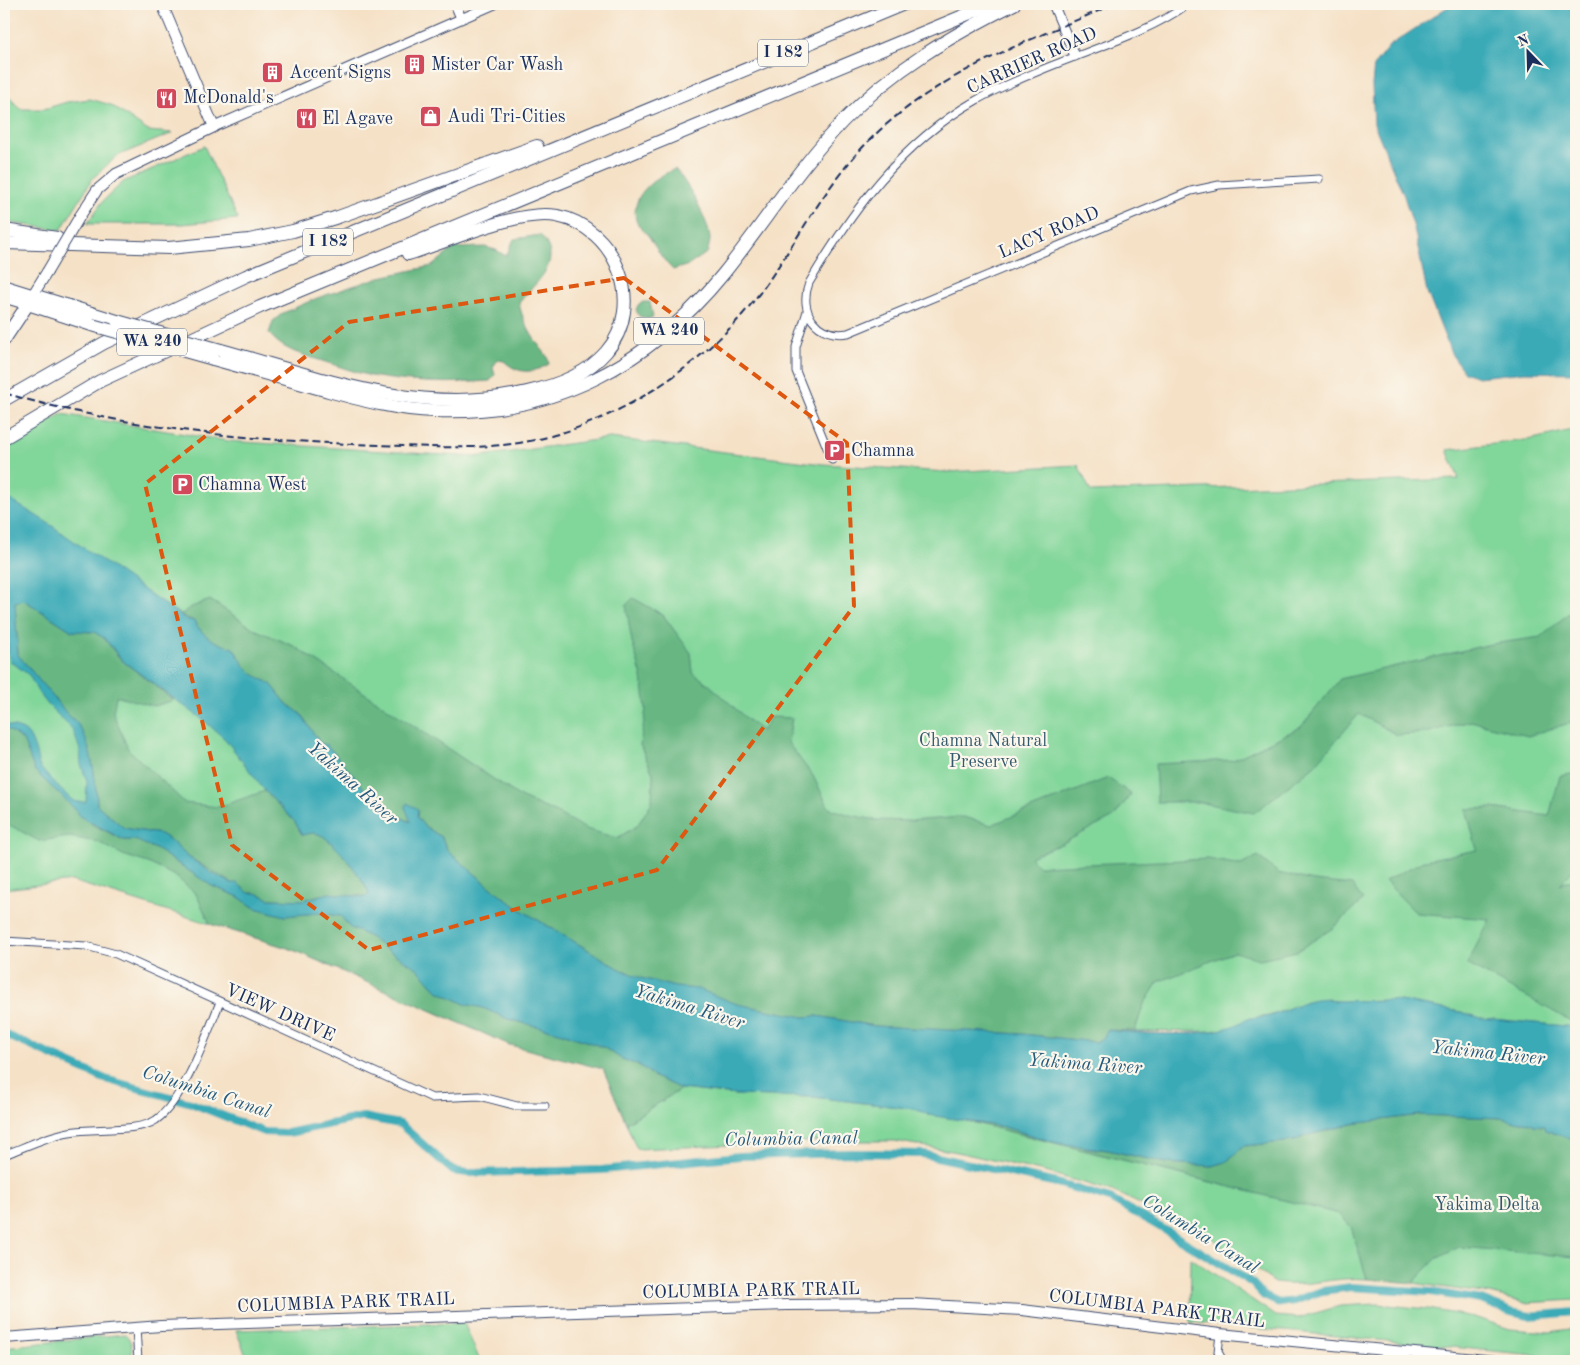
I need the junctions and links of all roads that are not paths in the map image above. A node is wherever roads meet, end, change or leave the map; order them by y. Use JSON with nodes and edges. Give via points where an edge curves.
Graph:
{"nodes":[{"id":1,"x":162,"y":4,"type":"edge"},
{"id":2,"x":455,"y":4,"type":"edge"},
{"id":3,"x":495,"y":4,"type":"edge"},
{"id":4,"x":904,"y":4,"type":"edge"},
{"id":5,"x":992,"y":4,"type":"edge"},
{"id":6,"x":1014,"y":4,"type":"edge"},
{"id":7,"x":1053,"y":4,"type":"edge"},
{"id":8,"x":1188,"y":4,"type":"edge"},
{"id":9,"x":461,"y":18,"type":"junction"},
{"id":10,"x":1075,"y":56,"type":"junction"},
{"id":11,"x":662,"y":102,"type":"junction"},
{"id":12,"x":214,"y":127,"type":"junction"},
{"id":13,"x":1318,"y":179,"type":"dead end"},
{"id":14,"x":4,"y":230,"type":"edge"},
{"id":15,"x":4,"y":243,"type":"edge"},
{"id":16,"x":119,"y":247,"type":"junction"},
{"id":17,"x":348,"y":271,"type":"junction"},
{"id":18,"x":4,"y":286,"type":"edge"},
{"id":19,"x":4,"y":297,"type":"edge"},
{"id":20,"x":30,"y":300,"type":"junction"},
{"id":21,"x":807,"y":311,"type":"junction"},
{"id":22,"x":4,"y":340,"type":"edge"},
{"id":23,"x":217,"y":355,"type":"junction"},
{"id":24,"x":4,"y":400,"type":"edge"},
{"id":25,"x":4,"y":438,"type":"edge"},
{"id":26,"x":832,"y":460,"type":"dead end"},
{"id":27,"x":4,"y":941,"type":"edge"},
{"id":28,"x":220,"y":1002,"type":"junction"},
{"id":29,"x":545,"y":1106,"type":"dead end"},
{"id":30,"x":4,"y":1155,"type":"edge"},
{"id":31,"x":136,"y":1327,"type":"junction"},
{"id":32,"x":1220,"y":1334,"type":"junction"},
{"id":33,"x":4,"y":1338,"type":"edge"},
{"id":34,"x":138,"y":1361,"type":"edge"},
{"id":35,"x":1223,"y":1361,"type":"edge"},
{"id":36,"x":1496,"y":1361,"type":"edge"}],
"edges":[{"from":1,"to":12,"type":"main road"},
{"from":2,"to":9,"type":"street"},
{"from":3,"to":9,"type":"street"},
{"from":4,"to":11,"type":"highway","number":"I 182"},
{"from":5,"to":17,"type":"highway","number":"I 182"},
{"from":6,"to":23,"type":"highway","number":"WA 240","via":[[948,38],[864,101],[823,144],[685,317],[646,350],[586,383],[516,405],[434,412],[361,400]]},
{"from":7,"to":10,"type":"street"},
{"from":8,"to":10,"type":"street","name":"CARRIER ROAD","via":[[1165,18]]},
{"from":9,"to":12,"type":"street"},
{"from":10,"to":21,"type":"street","name":"CARRIER ROAD","via":[[974,101],[909,149],[870,192],[812,278],[806,291]]},
{"from":11,"to":16,"type":"highway","via":[[338,218],[293,231],[222,244]]},
{"from":11,"to":24,"type":"highway","number":"I 182","via":[[246,276],[104,343]]},
{"from":12,"to":20,"type":"main road","bridge":true,"via":[[116,174],[98,190]]},
{"from":13,"to":21,"type":"street","name":"LACY ROAD","via":[[1218,185],[1191,191],[848,333],[823,331],[814,324]]},
{"from":14,"to":16,"type":"highway"},
{"from":15,"to":16,"type":"highway"},
{"from":17,"to":23,"type":"highway","via":[[509,221],[532,216],[556,216],[585,227],[604,244],[622,278],[624,309],[614,340],[606,352],[582,372],[527,392],[469,401],[394,397]]},
{"from":17,"to":25,"type":"highway","number":"I 182","via":[[260,306],[100,381]]},
{"from":18,"to":20,"type":"highway"},
{"from":19,"to":20,"type":"highway","number":"WA 240"},
{"from":20,"to":22,"type":"highway"},
{"from":20,"to":23,"type":"highway","number":"WA 240","bridge":true},
{"from":21,"to":26,"type":"street","name":"CARRIER ROAD","via":[[796,347],[796,371]]},
{"from":27,"to":28,"type":"street","name":"VIEW DRIVE","via":[[102,949]]},
{"from":28,"to":29,"type":"street","name":"VIEW DRIVE","via":[[432,1098],[479,1096],[517,1106]]},
{"from":28,"to":30,"type":"street","via":[[200,1052],[176,1095],[155,1120],[143,1125],[66,1132]]},
{"from":31,"to":32,"type":"main road","name":"COLUMBIA PARK TRAIL","via":[[911,1304],[1022,1310]]},
{"from":31,"to":33,"type":"main road","name":"COLUMBIA PARK TRAIL"},
{"from":31,"to":34,"type":"street"},
{"from":32,"to":35,"type":"street","via":[[1218,1352]]},
{"from":32,"to":36,"type":"main road","name":"COLUMBIA PARK TRAIL"}]}
